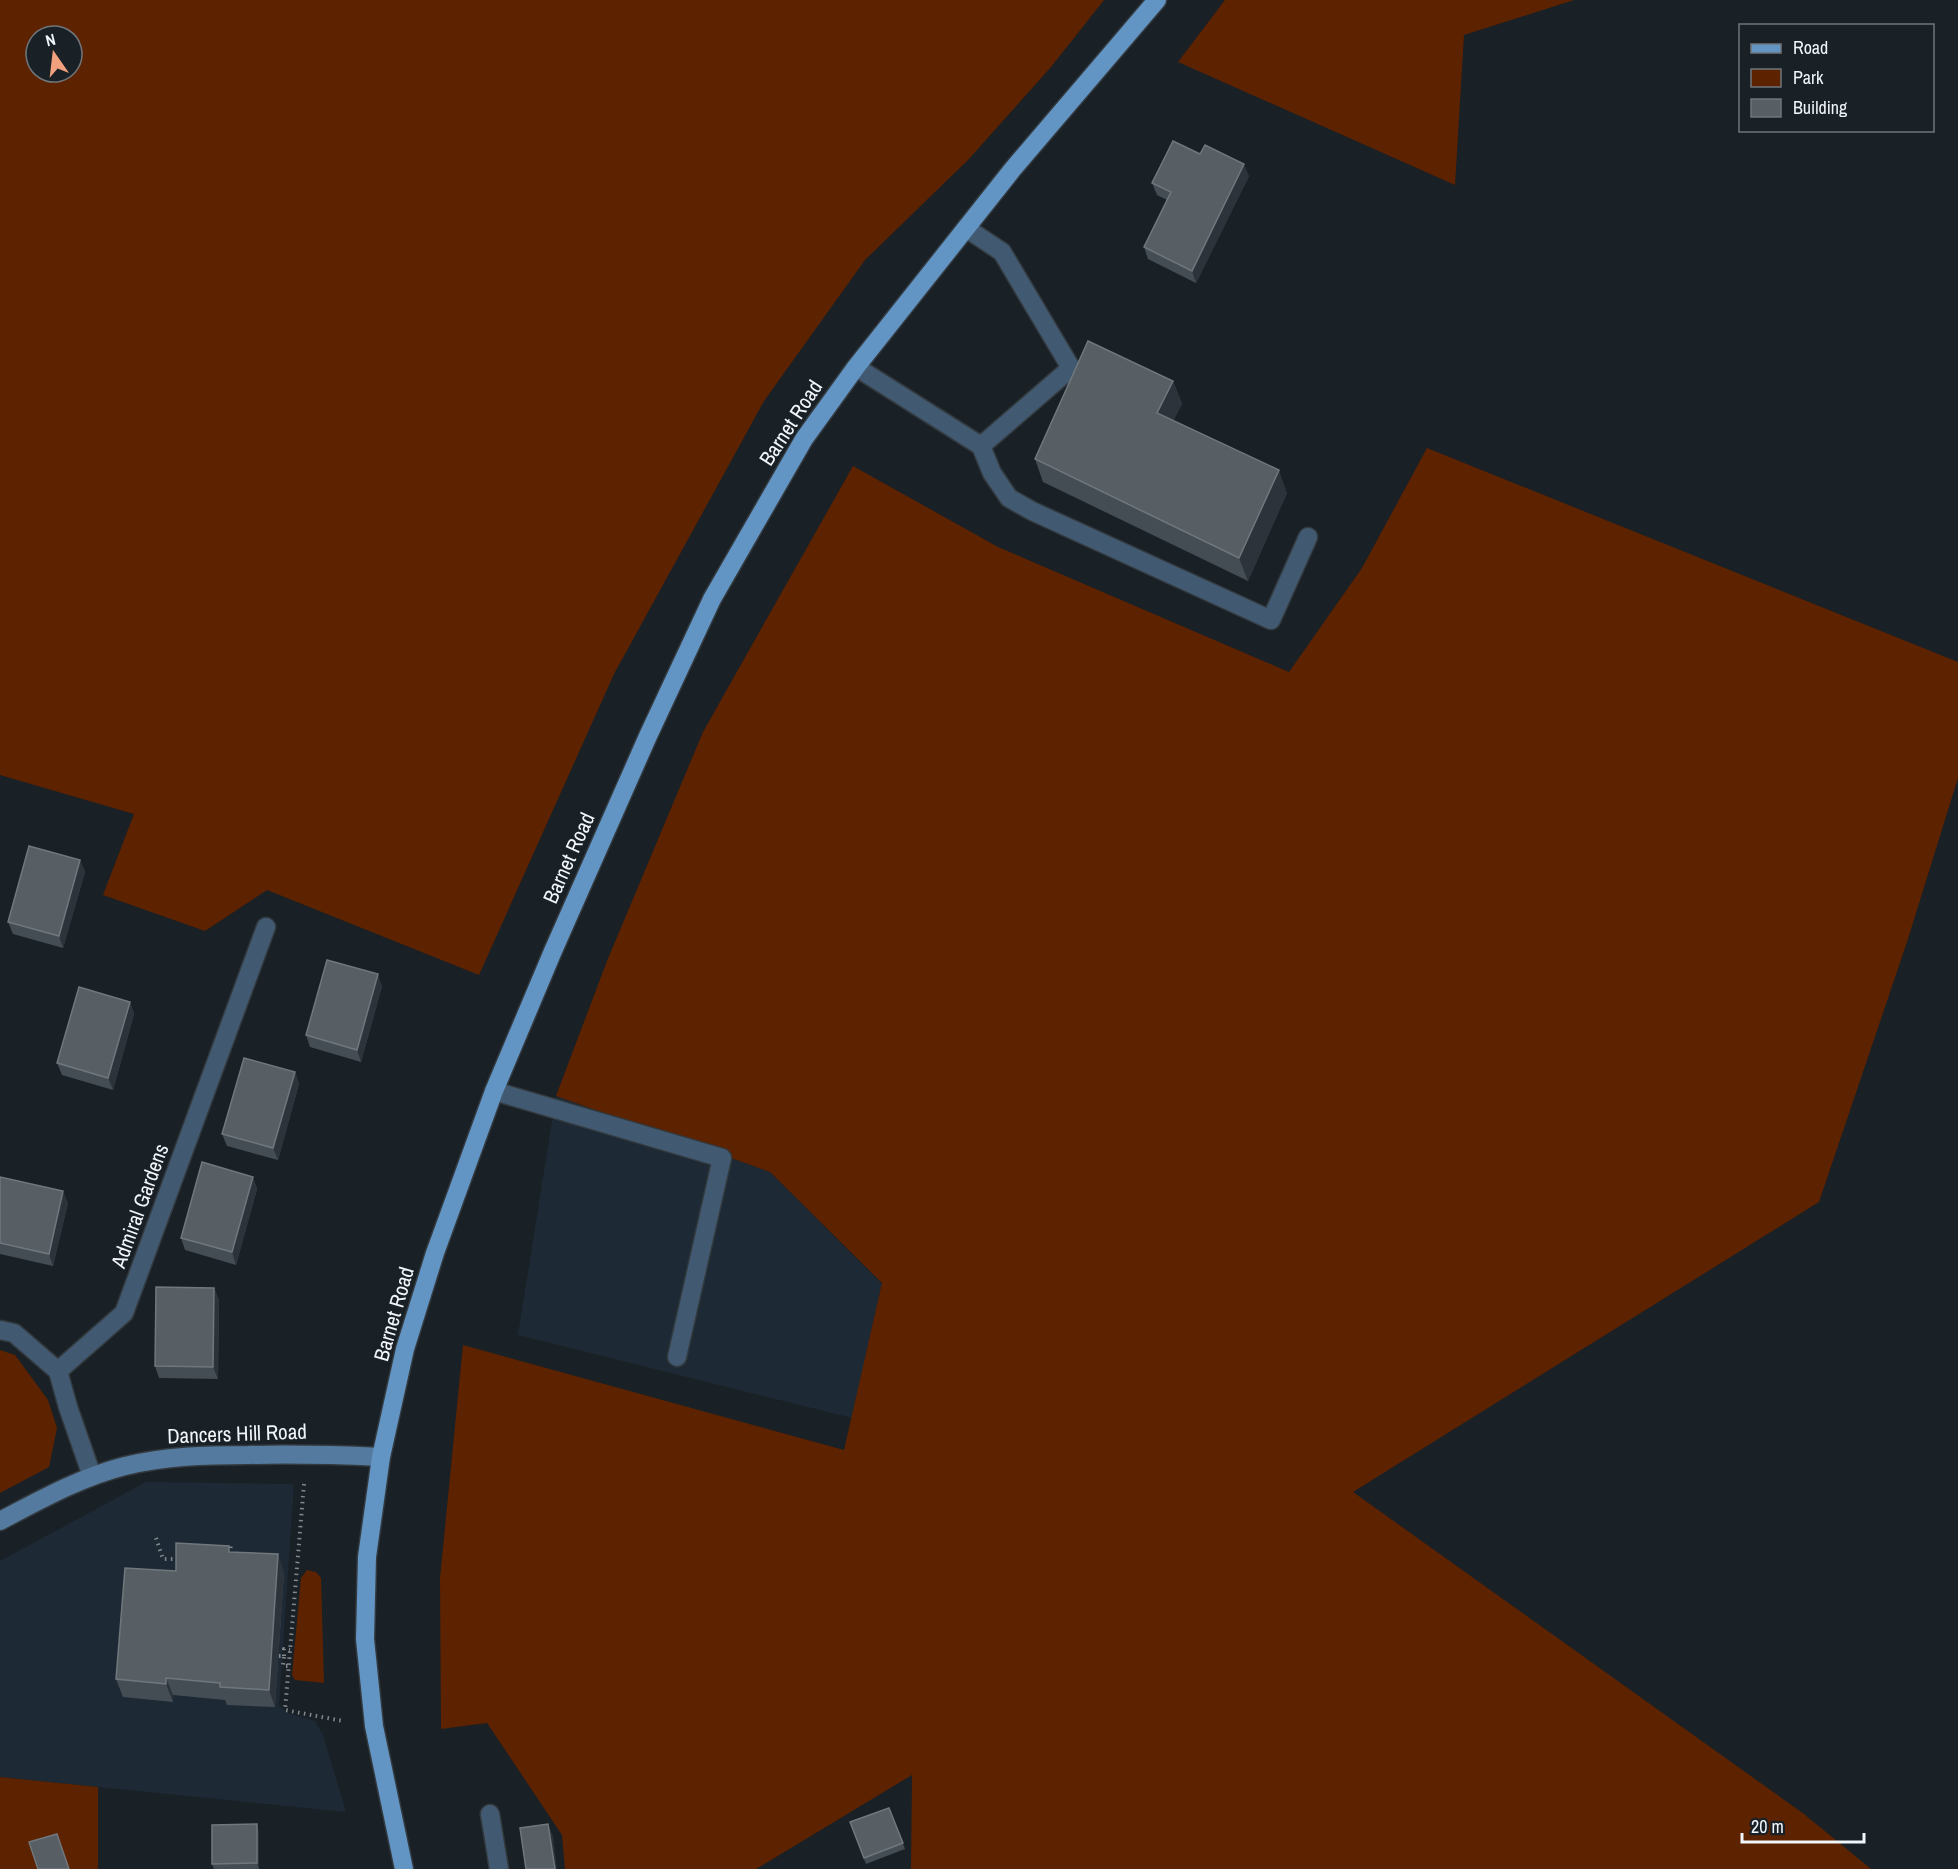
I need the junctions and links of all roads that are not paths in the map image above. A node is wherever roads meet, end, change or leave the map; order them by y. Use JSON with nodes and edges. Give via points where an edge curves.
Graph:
{"nodes":[{"id":1,"x":1158,"y":0,"type":"edge"},
{"id":2,"x":966,"y":228,"type":"junction"},
{"id":3,"x":856,"y":367,"type":"junction"},
{"id":4,"x":981,"y":446,"type":"junction"},
{"id":5,"x":1308,"y":537,"type":"dead end"},
{"id":6,"x":266,"y":927,"type":"dead end"},
{"id":7,"x":494,"y":1091,"type":"junction"},
{"id":8,"x":0,"y":1330,"type":"edge"},
{"id":9,"x":677,"y":1357,"type":"dead end"},
{"id":10,"x":58,"y":1371,"type":"junction"},
{"id":11,"x":381,"y":1457,"type":"junction"},
{"id":12,"x":92,"y":1476,"type":"junction"},
{"id":13,"x":0,"y":1521,"type":"edge"},
{"id":14,"x":490,"y":1814,"type":"dead end"},
{"id":15,"x":404,"y":1869,"type":"edge"},
{"id":16,"x":499,"y":1869,"type":"edge"}],
"edges":[{"from":1,"to":2,"type":"main road","name":"Barnet Road"},
{"from":2,"to":3,"type":"main road","name":"Barnet Road"},
{"from":2,"to":4,"type":"lane","via":[[1002,252],[1071,368]]},
{"from":3,"to":4,"type":"lane"},
{"from":3,"to":7,"type":"main road","name":"Barnet Road","via":[[804,439],[712,599],[648,736]]},
{"from":4,"to":5,"type":"lane","via":[[992,473],[1009,498],[1271,620]]},
{"from":6,"to":10,"type":"lane","name":"Admiral Gardens","via":[[124,1313]]},
{"from":7,"to":9,"type":"lane","via":[[722,1158]]},
{"from":7,"to":11,"type":"main road","name":"Barnet Road","via":[[405,1349]]},
{"from":8,"to":10,"type":"lane","via":[[14,1333]]},
{"from":10,"to":12,"type":"lane"},
{"from":11,"to":12,"type":"street","name":"Dancers Hill Road","via":[[188,1455]]},
{"from":11,"to":15,"type":"main road","name":"Barnet Road","via":[[367,1557],[365,1639],[374,1726]]},
{"from":12,"to":13,"type":"street","name":"Dancers Hill Road"},
{"from":14,"to":16,"type":"lane"}]}
